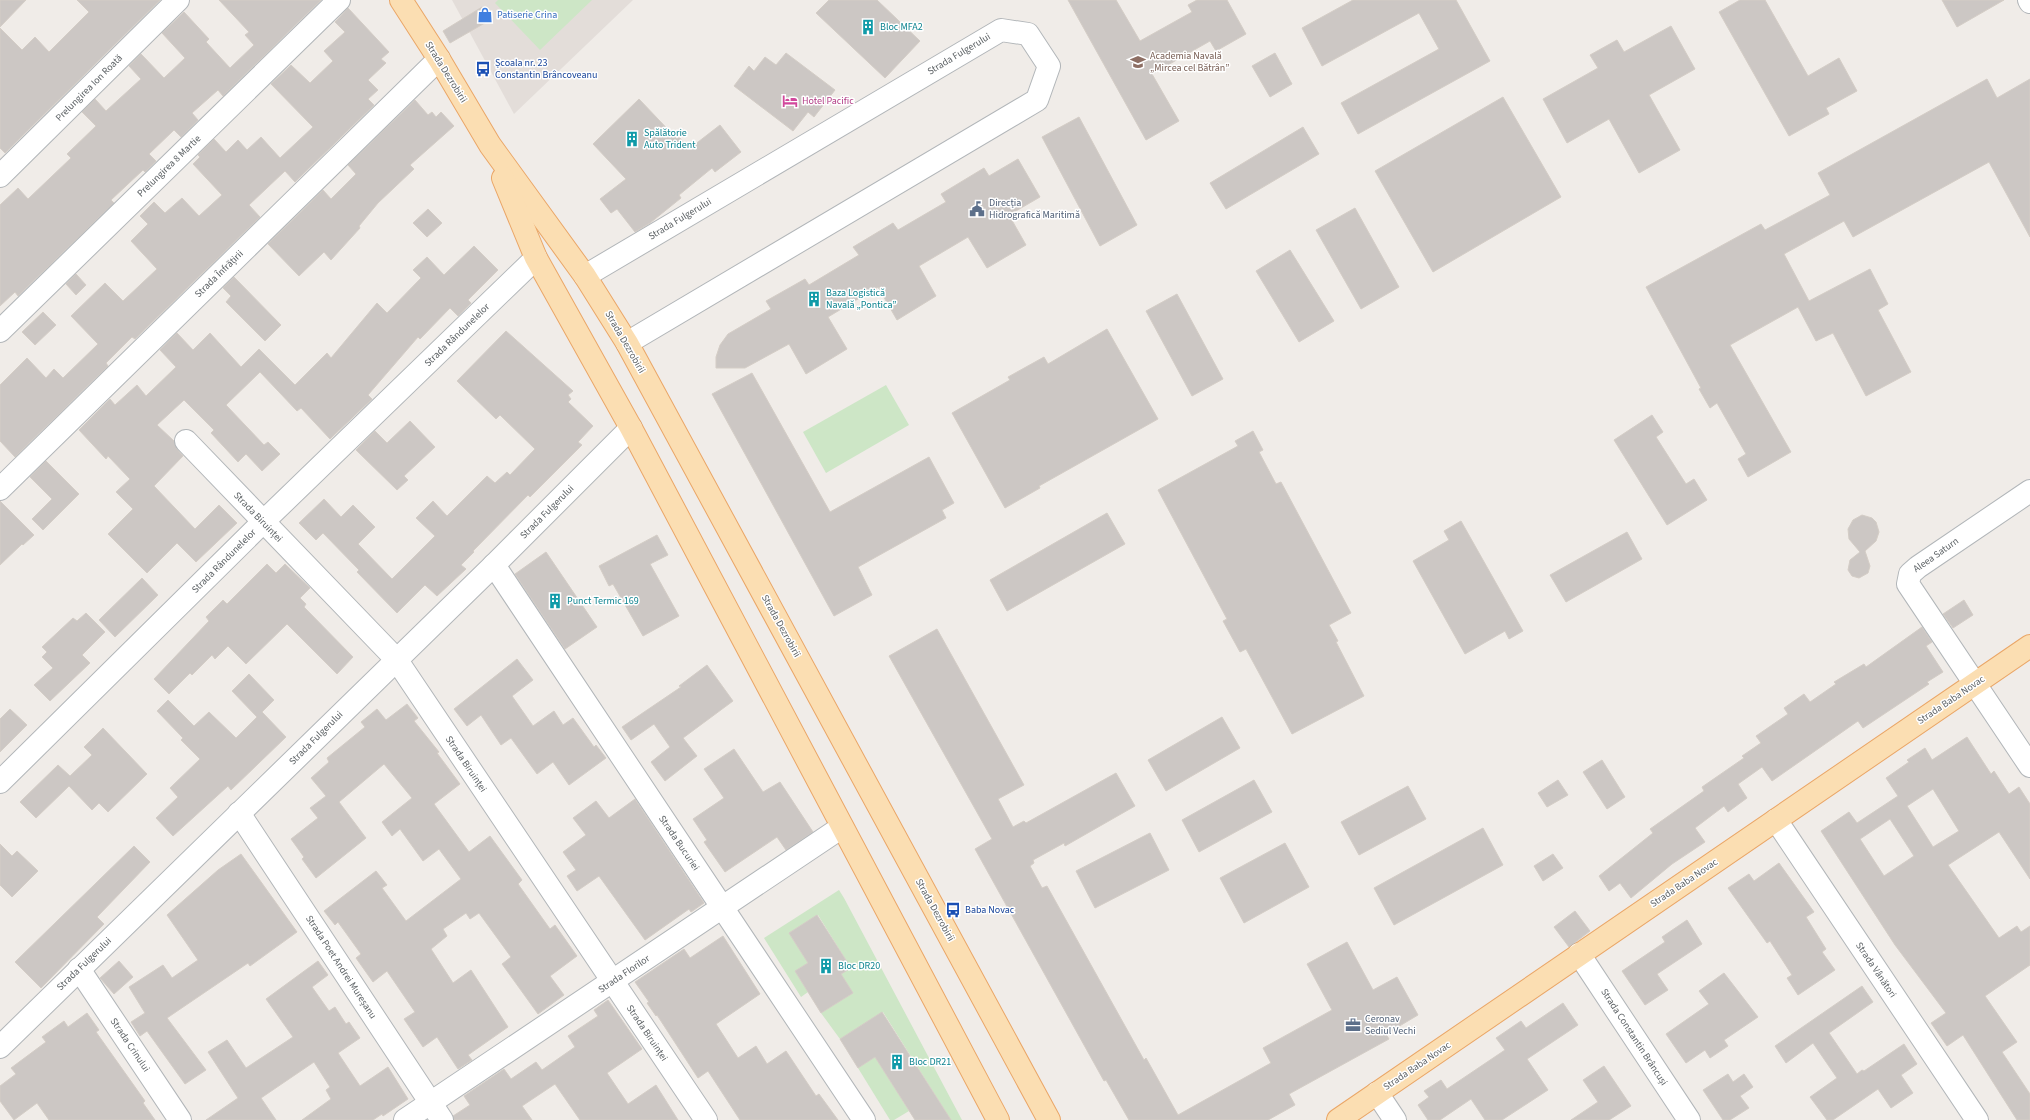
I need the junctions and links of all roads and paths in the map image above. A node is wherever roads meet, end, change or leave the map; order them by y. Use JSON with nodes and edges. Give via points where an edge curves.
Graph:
{"nodes":[{"id":1,"x":178,"y":0,"type":"edge"},
{"id":2,"x":338,"y":0,"type":"edge"},
{"id":3,"x":401,"y":0,"type":"edge"},
{"id":4,"x":439,"y":59,"type":"junction"},
{"id":5,"x":490,"y":145,"type":"junction"},
{"id":6,"x":0,"y":176,"type":"edge"},
{"id":7,"x":536,"y":258,"type":"junction"},
{"id":8,"x":585,"y":276,"type":"junction"},
{"id":9,"x":0,"y":331,"type":"edge"},
{"id":10,"x":627,"y":343,"type":"junction"},
{"id":11,"x":630,"y":428,"type":"junction"},
{"id":12,"x":186,"y":441,"type":"dead end"},
{"id":13,"x":0,"y":489,"type":"edge"},
{"id":14,"x":2030,"y":491,"type":"edge"},
{"id":15,"x":263,"y":522,"type":"junction"},
{"id":16,"x":494,"y":565,"type":"junction"},
{"id":17,"x":2030,"y":646,"type":"edge"},
{"id":18,"x":396,"y":659,"type":"junction"},
{"id":19,"x":1975,"y":684,"type":"junction"},
{"id":20,"x":2030,"y":766,"type":"edge"},
{"id":21,"x":0,"y":782,"type":"edge"},
{"id":22,"x":240,"y":814,"type":"junction"},
{"id":23,"x":1776,"y":820,"type":"junction"},
{"id":24,"x":842,"y":828,"type":"junction"},
{"id":25,"x":722,"y":908,"type":"junction"},
{"id":26,"x":1580,"y":954,"type":"junction"},
{"id":27,"x":79,"y":969,"type":"junction"},
{"id":28,"x":612,"y":982,"type":"junction"},
{"id":29,"x":0,"y":1047,"type":"edge"},
{"id":30,"x":1377,"y":1093,"type":"junction"},
{"id":31,"x":436,"y":1112,"type":"edge"},
{"id":32,"x":180,"y":1120,"type":"edge"},
{"id":33,"x":405,"y":1120,"type":"edge"},
{"id":34,"x":706,"y":1120,"type":"edge"},
{"id":35,"x":864,"y":1120,"type":"edge"},
{"id":36,"x":998,"y":1120,"type":"edge"},
{"id":37,"x":1049,"y":1120,"type":"edge"},
{"id":38,"x":1338,"y":1120,"type":"edge"},
{"id":39,"x":1396,"y":1120,"type":"edge"},
{"id":40,"x":1689,"y":1120,"type":"edge"},
{"id":41,"x":1977,"y":1120,"type":"edge"}],
"edges":[{"from":1,"to":6,"type":"street","name":"Prelungirea Ion Roată"},
{"from":2,"to":9,"type":"street","name":"Prelungirea 8 Martie"},
{"from":3,"to":4,"type":"main road","name":"Strada Dezrobirii"},
{"from":4,"to":5,"type":"main road","name":"Strada Dezrobirii"},
{"from":4,"to":13,"type":"street","name":"Strada Înfrățirii"},
{"from":5,"to":7,"type":"main road","name":"Strada Dezrobirii"},
{"from":5,"to":8,"type":"main road","name":"Strada Dezrobirii"},
{"from":7,"to":11,"type":"main road","name":"Strada Dezrobirii"},
{"from":7,"to":15,"type":"street","name":"Strada Rândunelelor"},
{"from":8,"to":10,"type":"main road","name":"Strada Dezrobirii"},
{"from":8,"to":10,"type":"street","name":"Strada Fulgerului","via":[[1001,30],[1028,34],[1049,66],[1037,100]]},
{"from":10,"to":37,"type":"main road","name":"Strada Dezrobirii"},
{"from":11,"to":16,"type":"street","name":"Strada Fulgerului"},
{"from":11,"to":24,"type":"main road","name":"Strada Dezrobirii"},
{"from":12,"to":15,"type":"street","name":"Strada Biruinței"},
{"from":14,"to":19,"type":"street","name":"Aleea Saturn","via":[[1910,574],[1908,584]]},
{"from":15,"to":18,"type":"street","name":"Strada Biruinței"},
{"from":15,"to":21,"type":"street","name":"Strada Rândunelelor"},
{"from":16,"to":18,"type":"street","name":"Strada Fulgerului"},
{"from":16,"to":25,"type":"street","name":"Strada Bucuriei"},
{"from":17,"to":19,"type":"main road","name":"Strada Baba Novac"},
{"from":18,"to":22,"type":"street","name":"Strada Fulgerului"},
{"from":18,"to":28,"type":"street","name":"Strada Biruinței"},
{"from":19,"to":20,"type":"street","name":"Aleea Saturn"},
{"from":19,"to":23,"type":"main road","name":"Strada Baba Novac"},
{"from":22,"to":27,"type":"street","name":"Strada Fulgerului"},
{"from":22,"to":31,"type":"street","name":"Strada Poet Andrei Mureșanu"},
{"from":23,"to":26,"type":"main road","name":"Strada Baba Novac"},
{"from":23,"to":41,"type":"street","name":"Strada Vânători"},
{"from":24,"to":25,"type":"street","name":"Strada Florilor"},
{"from":24,"to":36,"type":"main road","name":"Strada Dezrobirii"},
{"from":25,"to":28,"type":"street","name":"Strada Florilor"},
{"from":25,"to":35,"type":"street","name":"Strada Bucuriei"},
{"from":26,"to":30,"type":"main road","name":"Strada Baba Novac"},
{"from":26,"to":40,"type":"street","name":"Strada Constantin Brâncuși"},
{"from":27,"to":29,"type":"street","name":"Strada Fulgerului"},
{"from":27,"to":32,"type":"street","name":"Strada Crinului"},
{"from":28,"to":31,"type":"street","name":"Strada Florilor"},
{"from":28,"to":34,"type":"street","name":"Strada Biruinței"},
{"from":30,"to":38,"type":"main road","name":"Strada Baba Novac"},
{"from":30,"to":39,"type":"street"},
{"from":31,"to":33,"type":"street","name":"Strada Florilor"}]}
